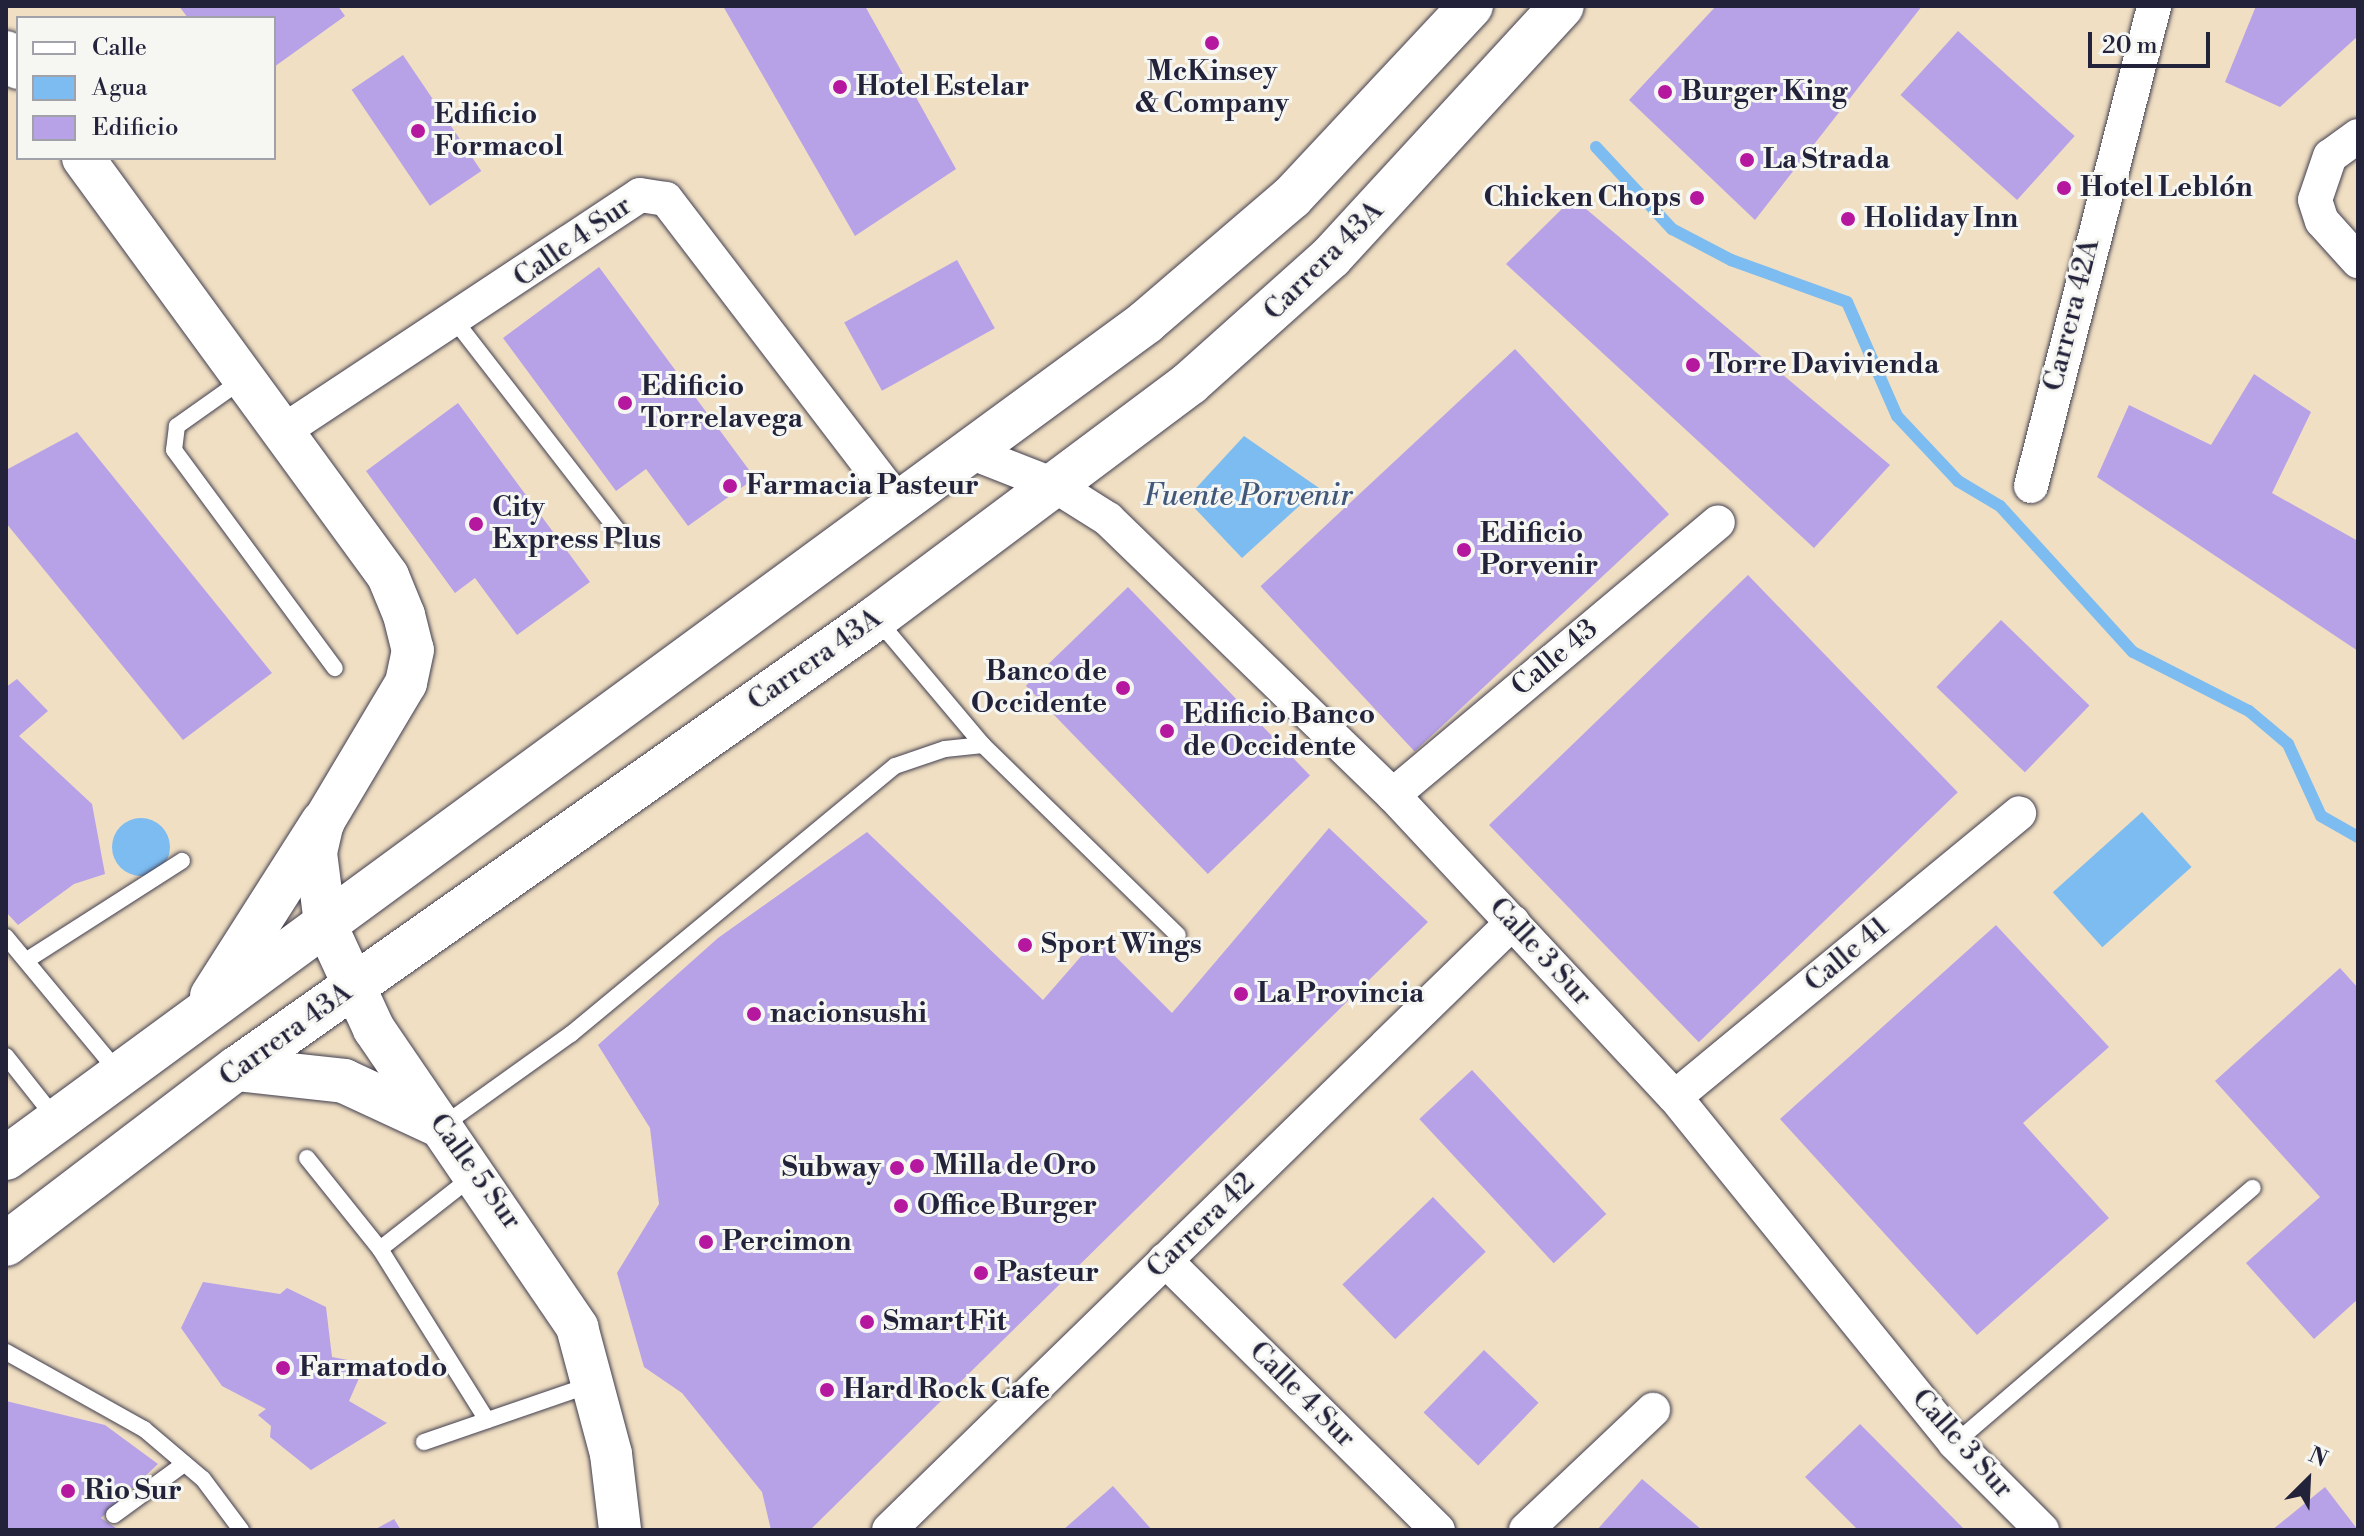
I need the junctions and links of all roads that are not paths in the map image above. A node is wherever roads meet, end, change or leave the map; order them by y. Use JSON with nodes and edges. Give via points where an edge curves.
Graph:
{"nodes":[{"id":1,"x":1471,"y":6,"type":"edge"},
{"id":2,"x":1562,"y":6,"type":"edge"},
{"id":3,"x":2154,"y":6,"type":"edge"},
{"id":4,"x":2358,"y":136,"type":"edge"},
{"id":5,"x":84,"y":160,"type":"edge"},
{"id":6,"x":2358,"y":261,"type":"edge"},
{"id":7,"x":456,"y":322,"type":"junction"},
{"id":8,"x":243,"y":379,"type":"junction"},
{"id":9,"x":282,"y":432,"type":"junction"},
{"id":10,"x":970,"y":452,"type":"junction"},
{"id":11,"x":1054,"y":485,"type":"junction"},
{"id":12,"x":2031,"y":486,"type":"dead end"},
{"id":13,"x":899,"y":504,"type":"junction"},
{"id":14,"x":1718,"y":522,"type":"dead end"},
{"id":15,"x":621,"y":535,"type":"dead end"},
{"id":16,"x":876,"y":618,"type":"junction"},
{"id":17,"x":335,"y":668,"type":"dead end"},
{"id":18,"x":983,"y":745,"type":"junction"},
{"id":19,"x":1393,"y":795,"type":"junction"},
{"id":20,"x":2019,"y":813,"type":"dead end"},
{"id":21,"x":323,"y":822,"type":"junction"},
{"id":22,"x":182,"y":861,"type":"dead end"},
{"id":23,"x":1513,"y":922,"type":"junction"},
{"id":24,"x":325,"y":923,"type":"junction"},
{"id":25,"x":1178,"y":935,"type":"dead end"},
{"id":26,"x":6,"y":937,"type":"edge"},
{"id":27,"x":27,"y":960,"type":"junction"},
{"id":28,"x":352,"y":987,"type":"junction"},
{"id":29,"x":207,"y":1005,"type":"junction"},
{"id":30,"x":6,"y":1057,"type":"edge"},
{"id":31,"x":236,"y":1069,"type":"junction"},
{"id":32,"x":118,"y":1072,"type":"junction"},
{"id":33,"x":1675,"y":1097,"type":"junction"},
{"id":34,"x":56,"y":1119,"type":"junction"},
{"id":35,"x":441,"y":1126,"type":"junction"},
{"id":36,"x":6,"y":1158,"type":"edge"},
{"id":37,"x":307,"y":1158,"type":"dead end"},
{"id":38,"x":476,"y":1174,"type":"junction"},
{"id":39,"x":2253,"y":1188,"type":"dead end"},
{"id":40,"x":6,"y":1244,"type":"edge"},
{"id":41,"x":380,"y":1249,"type":"junction"},
{"id":42,"x":1165,"y":1260,"type":"junction"},
{"id":43,"x":6,"y":1352,"type":"edge"},
{"id":44,"x":596,"y":1382,"type":"junction"},
{"id":45,"x":1653,"y":1410,"type":"dead end"},
{"id":46,"x":487,"y":1420,"type":"junction"},
{"id":47,"x":424,"y":1442,"type":"dead end"},
{"id":48,"x":1955,"y":1443,"type":"junction"},
{"id":49,"x":184,"y":1464,"type":"junction"},
{"id":50,"x":114,"y":1515,"type":"dead end"},
{"id":51,"x":241,"y":1530,"type":"edge"},
{"id":52,"x":620,"y":1530,"type":"edge"},
{"id":53,"x":889,"y":1530,"type":"edge"},
{"id":54,"x":1438,"y":1530,"type":"edge"},
{"id":55,"x":1526,"y":1530,"type":"edge"},
{"id":56,"x":2042,"y":1530,"type":"edge"}],
"edges":[{"from":1,"to":10,"type":"main road","via":[[1292,197],[1229,254]]},
{"from":2,"to":11,"type":"main road","name":"Carrera 43A","via":[[1271,316]]},
{"from":3,"to":12,"type":"street","name":"Carrera 42A"},
{"from":4,"to":6,"type":"street","via":[[2330,156],[2317,177],[2322,221]]},
{"from":5,"to":8,"type":"street"},
{"from":7,"to":9,"type":"street","name":"Calle 4 Sur"},
{"from":7,"to":13,"type":"street","name":"Calle 4 Sur","via":[[638,191],[666,199]]},
{"from":7,"to":15,"type":"lane"},
{"from":8,"to":9,"type":"street"},
{"from":8,"to":17,"type":"lane","via":[[177,426],[174,450]]},
{"from":9,"to":21,"type":"street","via":[[388,576],[413,650],[394,708]]},
{"from":10,"to":11,"type":"street","name":"Calle 3 Sur"},
{"from":10,"to":13,"type":"main road"},
{"from":11,"to":16,"type":"main road","name":"Carrera 43A"},
{"from":11,"to":19,"type":"street","name":"Calle 3 Sur","via":[[1159,564]]},
{"from":13,"to":24,"type":"main road"},
{"from":14,"to":19,"type":"street","name":"Calle 43"},
{"from":16,"to":18,"type":"lane"},
{"from":16,"to":28,"type":"main road","name":"Carrera 43A"},
{"from":18,"to":25,"type":"lane"},
{"from":18,"to":35,"type":"lane","via":[[895,766],[571,1034]]},
{"from":19,"to":23,"type":"street","name":"Calle 3 Sur"},
{"from":20,"to":33,"type":"street","name":"Calle 41"},
{"from":21,"to":24,"type":"street","name":"Calle 5 Sur","via":[[316,853]]},
{"from":21,"to":29,"type":"main road"},
{"from":22,"to":27,"type":"lane"},
{"from":23,"to":33,"type":"street","name":"Calle 3 Sur"},
{"from":23,"to":42,"type":"street","name":"Carrera 42"},
{"from":24,"to":28,"type":"street","name":"Calle 5 Sur"},
{"from":24,"to":29,"type":"main road"},
{"from":26,"to":27,"type":"lane"},
{"from":27,"to":32,"type":"lane"},
{"from":28,"to":31,"type":"main road","name":"Carrera 43A"},
{"from":28,"to":35,"type":"street","name":"Calle 5 Sur"},
{"from":29,"to":32,"type":"main road"},
{"from":30,"to":34,"type":"lane"},
{"from":31,"to":35,"type":"main road","via":[[344,1081]]},
{"from":31,"to":40,"type":"main road","name":"Carrera 43A"},
{"from":32,"to":34,"type":"main road"},
{"from":33,"to":48,"type":"street","name":"Calle 3 Sur"},
{"from":34,"to":36,"type":"main road"},
{"from":35,"to":38,"type":"street","name":"Calle 5 Sur"},
{"from":37,"to":41,"type":"lane"},
{"from":38,"to":41,"type":"lane"},
{"from":38,"to":44,"type":"street","name":"Calle 5 Sur","via":[[577,1327]]},
{"from":39,"to":48,"type":"lane"},
{"from":41,"to":46,"type":"lane"},
{"from":42,"to":53,"type":"street","name":"Carrera 42"},
{"from":42,"to":54,"type":"street","name":"Calle 4 Sur"},
{"from":43,"to":49,"type":"lane","via":[[144,1429]]},
{"from":44,"to":46,"type":"lane"},
{"from":44,"to":52,"type":"street","name":"Calle 5 Sur"},
{"from":45,"to":55,"type":"street"},
{"from":46,"to":47,"type":"lane"},
{"from":48,"to":56,"type":"street","name":"Calle 3 Sur"},
{"from":49,"to":50,"type":"lane"},
{"from":49,"to":51,"type":"lane"}]}
